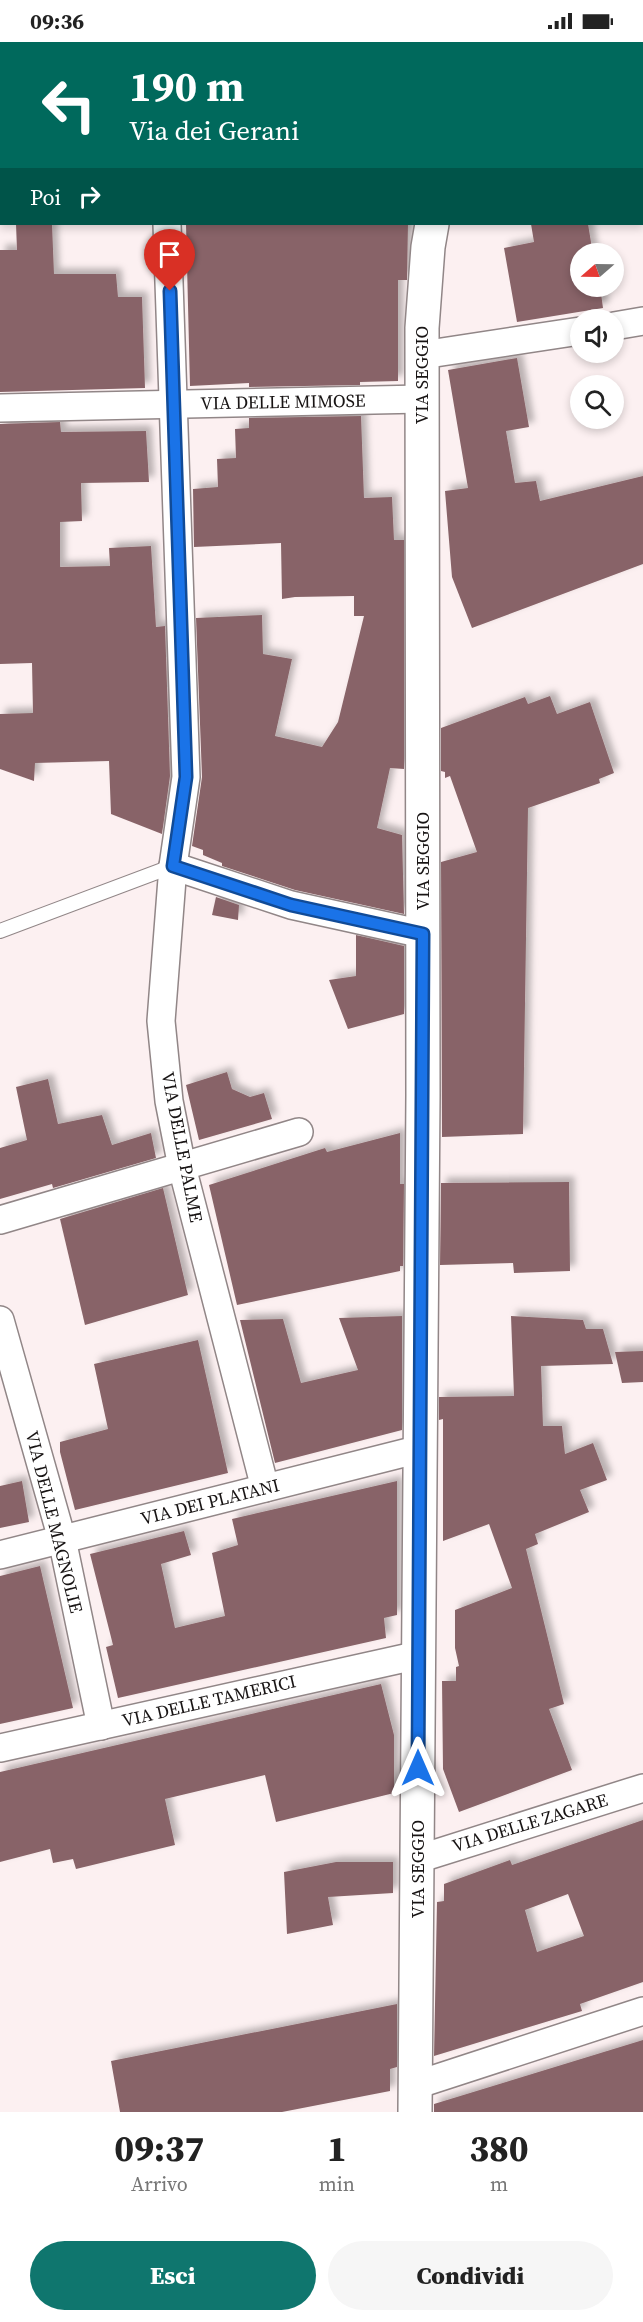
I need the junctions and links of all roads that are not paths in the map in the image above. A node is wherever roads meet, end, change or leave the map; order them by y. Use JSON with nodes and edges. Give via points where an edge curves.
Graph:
{"nodes":[{"id":1,"x":167,"y":225,"type":"edge"},
{"id":2,"x":432,"y":225,"type":"edge"},
{"id":3,"x":643,"y":321,"type":"edge"},
{"id":4,"x":624,"y":324,"type":"edge"},
{"id":5,"x":570,"y":333,"type":"edge"},
{"id":6,"x":422,"y":355,"type":"junction"},
{"id":7,"x":422,"y":399,"type":"junction"},
{"id":8,"x":174,"y":404,"type":"junction"},
{"id":9,"x":0,"y":408,"type":"edge"},
{"id":10,"x":173,"y":866,"type":"junction"},
{"id":11,"x":0,"y":931,"type":"edge"},
{"id":12,"x":423,"y":934,"type":"junction"},
{"id":13,"x":299,"y":1132,"type":"dead end"},
{"id":14,"x":182,"y":1167,"type":"junction"},
{"id":15,"x":0,"y":1220,"type":"edge"},
{"id":16,"x":0,"y":1320,"type":"edge"},
{"id":17,"x":420,"y":1449,"type":"junction"},
{"id":18,"x":265,"y":1488,"type":"junction"},
{"id":19,"x":62,"y":1539,"type":"junction"},
{"id":20,"x":0,"y":1555,"type":"edge"},
{"id":21,"x":419,"y":1655,"type":"junction"},
{"id":22,"x":102,"y":1726,"type":"junction"},
{"id":23,"x":0,"y":1748,"type":"edge"},
{"id":24,"x":643,"y":1788,"type":"edge"},
{"id":25,"x":418,"y":1858,"type":"junction"},
{"id":26,"x":643,"y":2011,"type":"edge"},
{"id":27,"x":415,"y":2098,"type":"edge"}],
"edges":[{"from":1,"to":8,"type":"street","name":"VIA DELLE PALME"},
{"from":2,"to":6,"type":"street","name":"VIA SEGGIO"},
{"from":3,"to":4,"type":"street"},
{"from":5,"to":6,"type":"street"},
{"from":6,"to":7,"type":"street","name":"VIA SEGGIO"},
{"from":7,"to":8,"type":"street","name":"VIA DELLE MIMOSE"},
{"from":7,"to":12,"type":"street","name":"VIA SEGGIO"},
{"from":8,"to":9,"type":"street","name":"VIA DELLE MIMOSE"},
{"from":8,"to":10,"type":"street","name":"VIA DELLE PALME","via":[[186,777]]},
{"from":10,"to":11,"type":"lane"},
{"from":10,"to":12,"type":"street","via":[[291,905]]},
{"from":10,"to":14,"type":"street","name":"VIA DELLE PALME","via":[[161,1021],[169,1101]]},
{"from":12,"to":17,"type":"street","name":"VIA SEGGIO"},
{"from":13,"to":14,"type":"street"},
{"from":14,"to":15,"type":"street"},
{"from":14,"to":18,"type":"street","name":"VIA DELLE PALME"},
{"from":16,"to":19,"type":"street","name":"VIA DELLE MAGNOLIE"},
{"from":17,"to":18,"type":"street","name":"VIA DEI PLATANI"},
{"from":17,"to":21,"type":"street","name":"VIA SEGGIO"},
{"from":18,"to":19,"type":"street","name":"VIA DEI PLATANI"},
{"from":19,"to":20,"type":"street","name":"VIA DEI PLATANI"},
{"from":19,"to":22,"type":"street","name":"VIA DELLE MAGNOLIE"},
{"from":21,"to":22,"type":"street","name":"VIA DELLE TAMERICI"},
{"from":21,"to":25,"type":"street","name":"VIA SEGGIO"},
{"from":22,"to":23,"type":"street","name":"VIA DELLE TAMERICI"},
{"from":24,"to":25,"type":"street","name":"VIA DELLE ZAGARE"},
{"from":25,"to":27,"type":"street","name":"VIA SEGGIO"},
{"from":26,"to":27,"type":"street"}]}
